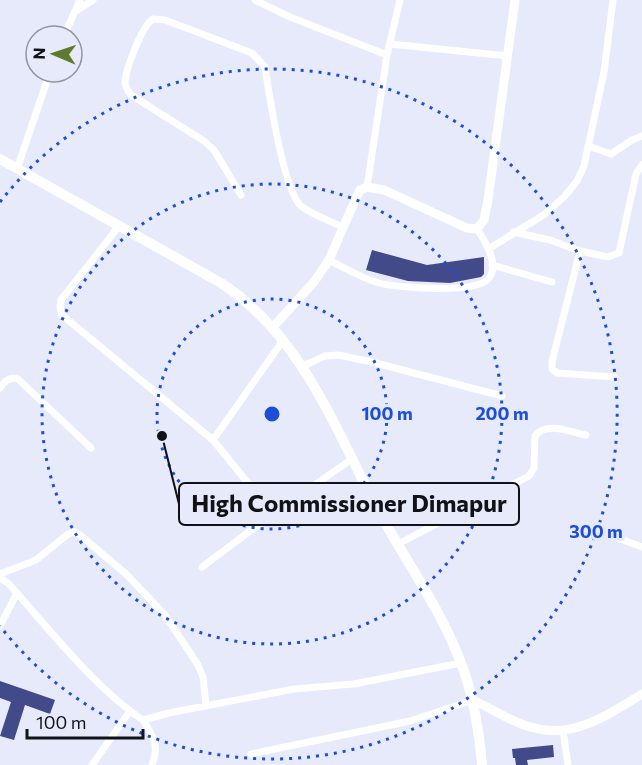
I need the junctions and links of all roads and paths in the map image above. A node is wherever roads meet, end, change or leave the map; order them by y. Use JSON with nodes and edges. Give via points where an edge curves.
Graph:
{"nodes":[{"id":1,"x":80,"y":0,"type":"edge"},
{"id":2,"x":93,"y":0,"type":"edge"},
{"id":3,"x":255,"y":0,"type":"edge"},
{"id":4,"x":400,"y":0,"type":"edge"},
{"id":5,"x":515,"y":0,"type":"edge"},
{"id":6,"x":613,"y":0,"type":"edge"},
{"id":7,"x":76,"y":11,"type":"junction"},
{"id":8,"x":70,"y":24,"type":"edge"},
{"id":9,"x":390,"y":44,"type":"junction"},
{"id":10,"x":387,"y":55,"type":"junction"},
{"id":11,"x":508,"y":56,"type":"junction"},
{"id":12,"x":46,"y":84,"type":"edge"},
{"id":13,"x":642,"y":136,"type":"edge"},
{"id":14,"x":588,"y":146,"type":"junction"},
{"id":15,"x":0,"y":159,"type":"edge"},
{"id":16,"x":642,"y":165,"type":"edge"},
{"id":17,"x":17,"y":169,"type":"junction"},
{"id":18,"x":367,"y":187,"type":"junction"},
{"id":19,"x":241,"y":195,"type":"dead end"},
{"id":20,"x":119,"y":226,"type":"junction"},
{"id":21,"x":342,"y":226,"type":"junction"},
{"id":22,"x":477,"y":229,"type":"junction"},
{"id":23,"x":513,"y":232,"type":"junction"},
{"id":24,"x":490,"y":248,"type":"junction"},
{"id":25,"x":580,"y":251,"type":"junction"},
{"id":26,"x":329,"y":260,"type":"junction"},
{"id":27,"x":492,"y":265,"type":"junction"},
{"id":28,"x":552,"y":282,"type":"dead end"},
{"id":29,"x":273,"y":327,"type":"junction"},
{"id":30,"x":284,"y":339,"type":"junction"},
{"id":31,"x":303,"y":366,"type":"junction"},
{"id":32,"x":614,"y":377,"type":"dead end"},
{"id":33,"x":0,"y":388,"type":"edge"},
{"id":34,"x":502,"y":396,"type":"dead end"},
{"id":35,"x":586,"y":435,"type":"dead end"},
{"id":36,"x":213,"y":440,"type":"junction"},
{"id":37,"x":91,"y":448,"type":"dead end"},
{"id":38,"x":352,"y":459,"type":"junction"},
{"id":39,"x":273,"y":514,"type":"junction"},
{"id":40,"x":615,"y":537,"type":"dead end"},
{"id":41,"x":398,"y":544,"type":"junction"},
{"id":42,"x":642,"y":547,"type":"edge"},
{"id":43,"x":202,"y":567,"type":"dead end"},
{"id":44,"x":0,"y":576,"type":"edge"},
{"id":45,"x":17,"y":593,"type":"junction"},
{"id":46,"x":0,"y":626,"type":"edge"},
{"id":47,"x":461,"y":663,"type":"junction"},
{"id":48,"x":642,"y":694,"type":"edge"},
{"id":49,"x":473,"y":700,"type":"junction"},
{"id":50,"x":206,"y":706,"type":"junction"},
{"id":51,"x":130,"y":711,"type":"junction"},
{"id":52,"x":143,"y":720,"type":"junction"},
{"id":53,"x":563,"y":730,"type":"junction"},
{"id":54,"x":251,"y":754,"type":"dead end"},
{"id":55,"x":92,"y":765,"type":"edge"},
{"id":56,"x":152,"y":765,"type":"edge"},
{"id":57,"x":482,"y":765,"type":"edge"},
{"id":58,"x":568,"y":765,"type":"edge"}],
"edges":[{"from":1,"to":7,"type":"street"},
{"from":2,"to":7,"type":"street"},
{"from":3,"to":10,"type":"street"},
{"from":4,"to":9,"type":"street"},
{"from":5,"to":11,"type":"street"},
{"from":6,"to":14,"type":"street","via":[[604,72]]},
{"from":7,"to":8,"type":"street"},
{"from":9,"to":10,"type":"street"},
{"from":9,"to":11,"type":"street"},
{"from":10,"to":18,"type":"street"},
{"from":11,"to":22,"type":"street","via":[[488,200],[484,220]]},
{"from":12,"to":17,"type":"street"},
{"from":13,"to":14,"type":"street","via":[[611,154]]},
{"from":14,"to":23,"type":"street","via":[[584,166],[565,196]]},
{"from":15,"to":17,"type":"main road"},
{"from":16,"to":25,"type":"street","via":[[636,174],[619,253],[609,257]]},
{"from":17,"to":20,"type":"main road"},
{"from":18,"to":21,"type":"street","via":[[360,190]]},
{"from":18,"to":22,"type":"street","via":[[384,190]]},
{"from":19,"to":21,"type":"street","via":[[214,150],[127,89],[128,70],[144,28],[153,19],[165,20],[260,59],[293,195],[299,204]]},
{"from":20,"to":29,"type":"main road","via":[[227,287]]},
{"from":20,"to":36,"type":"street","via":[[61,300],[62,315]]},
{"from":21,"to":26,"type":"street"},
{"from":22,"to":24,"type":"street"},
{"from":23,"to":24,"type":"street"},
{"from":23,"to":25,"type":"street"},
{"from":24,"to":27,"type":"street"},
{"from":25,"to":32,"type":"street","via":[[552,369],[557,373]]},
{"from":26,"to":27,"type":"street","via":[[380,283],[427,289],[483,284],[493,272]]},
{"from":26,"to":29,"type":"street"},
{"from":27,"to":28,"type":"street"},
{"from":29,"to":30,"type":"main road"},
{"from":30,"to":31,"type":"main road"},
{"from":30,"to":36,"type":"street"},
{"from":31,"to":34,"type":"street","via":[[338,355]]},
{"from":31,"to":38,"type":"main road"},
{"from":33,"to":37,"type":"street","via":[[7,380],[18,379]]},
{"from":35,"to":41,"type":"street","via":[[552,428],[542,430],[535,436],[534,468],[529,476]]},
{"from":36,"to":39,"type":"street"},
{"from":38,"to":39,"type":"street"},
{"from":38,"to":41,"type":"main road"},
{"from":39,"to":43,"type":"street"},
{"from":40,"to":42,"type":"street"},
{"from":41,"to":47,"type":"main road"},
{"from":44,"to":45,"type":"street"},
{"from":44,"to":50,"type":"street","via":[[36,560],[68,534],[80,535],[126,574],[165,615],[198,665]]},
{"from":45,"to":46,"type":"street"},
{"from":45,"to":51,"type":"street","via":[[93,677]]},
{"from":47,"to":49,"type":"main road"},
{"from":47,"to":50,"type":"street"},
{"from":48,"to":53,"type":"street","via":[[609,716]]},
{"from":49,"to":53,"type":"street","via":[[527,727]]},
{"from":49,"to":54,"type":"street","via":[[410,721]]},
{"from":49,"to":57,"type":"main road"},
{"from":50,"to":52,"type":"street"},
{"from":51,"to":52,"type":"street"},
{"from":51,"to":55,"type":"street"},
{"from":52,"to":56,"type":"street","via":[[156,746]]},
{"from":53,"to":58,"type":"street"}]}
